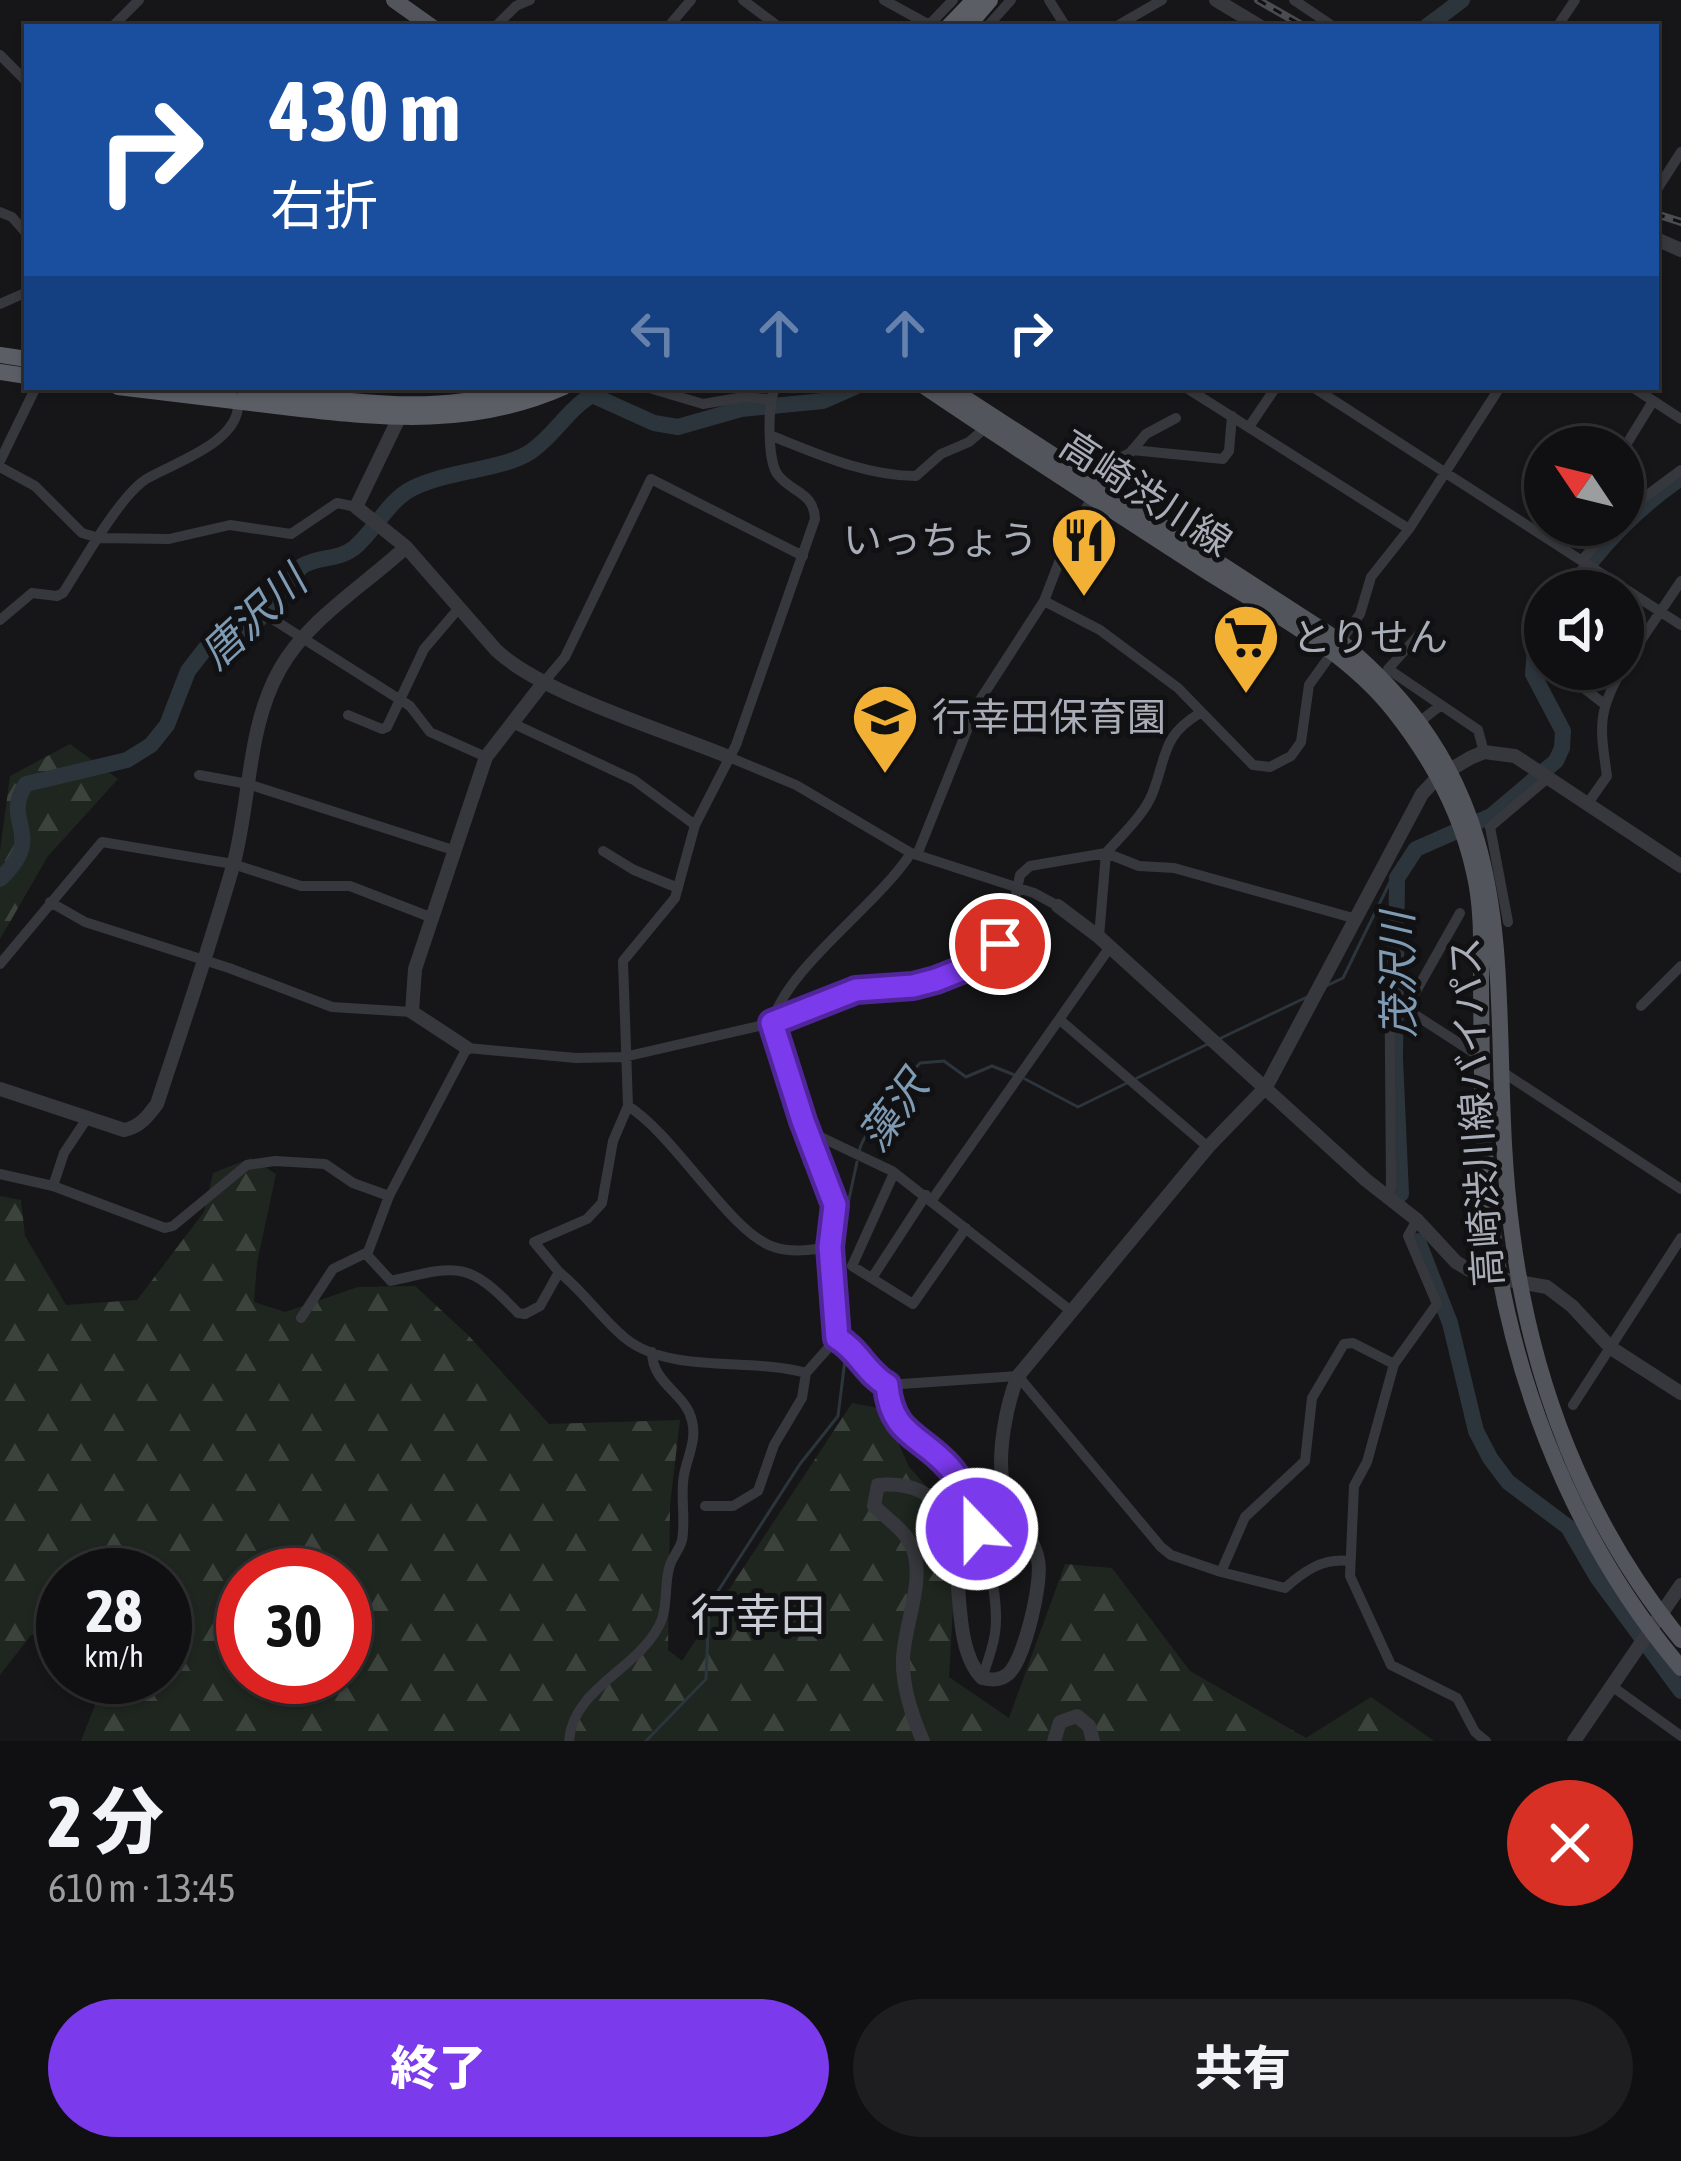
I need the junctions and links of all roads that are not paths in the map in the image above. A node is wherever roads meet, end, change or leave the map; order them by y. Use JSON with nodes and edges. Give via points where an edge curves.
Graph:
{"nodes":[{"id":1,"x":140,"y":0,"type":"edge"},
{"id":2,"x":394,"y":0,"type":"edge"},
{"id":3,"x":530,"y":0,"type":"edge"},
{"id":4,"x":691,"y":0,"type":"edge"},
{"id":5,"x":743,"y":0,"type":"edge"},
{"id":6,"x":884,"y":0,"type":"edge"},
{"id":7,"x":974,"y":0,"type":"edge"},
{"id":8,"x":991,"y":0,"type":"edge"},
{"id":9,"x":1011,"y":0,"type":"edge"},
{"id":10,"x":1162,"y":0,"type":"edge"},
{"id":11,"x":1216,"y":0,"type":"edge"},
{"id":12,"x":1294,"y":0,"type":"edge"},
{"id":13,"x":115,"y":24,"type":"edge"},
{"id":14,"x":428,"y":24,"type":"edge"},
{"id":15,"x":498,"y":24,"type":"edge"},
{"id":16,"x":671,"y":24,"type":"edge"},
{"id":17,"x":775,"y":24,"type":"edge"},
{"id":18,"x":933,"y":24,"type":"edge"},
{"id":19,"x":940,"y":24,"type":"edge"},
{"id":20,"x":970,"y":24,"type":"edge"},
{"id":21,"x":990,"y":24,"type":"edge"},
{"id":22,"x":1120,"y":24,"type":"edge"},
{"id":23,"x":1256,"y":24,"type":"edge"},
{"id":24,"x":1330,"y":24,"type":"edge"},
{"id":25,"x":0,"y":55,"type":"edge"},
{"id":26,"x":24,"y":79,"type":"edge"},
{"id":27,"x":1681,"y":152,"type":"edge"},
{"id":28,"x":1659,"y":185,"type":"edge"},
{"id":29,"x":0,"y":212,"type":"edge"},
{"id":30,"x":24,"y":231,"type":"edge"},
{"id":31,"x":35,"y":390,"type":"edge"},
{"id":32,"x":170,"y":390,"type":"edge"},
{"id":33,"x":509,"y":390,"type":"edge"},
{"id":34,"x":556,"y":390,"type":"edge"},
{"id":35,"x":656,"y":390,"type":"edge"},
{"id":36,"x":774,"y":390,"type":"edge"},
{"id":37,"x":931,"y":390,"type":"edge"},
{"id":38,"x":952,"y":390,"type":"edge"},
{"id":39,"x":1190,"y":390,"type":"edge"},
{"id":40,"x":1274,"y":390,"type":"edge"},
{"id":41,"x":1318,"y":390,"type":"edge"},
{"id":42,"x":1498,"y":390,"type":"edge"},
{"id":43,"x":1636,"y":390,"type":"edge"},
{"id":44,"x":314,"y":392,"type":"edge"},
{"id":45,"x":240,"y":394,"type":"edge"},
{"id":46,"x":768,"y":399,"type":"junction"},
{"id":47,"x":1653,"y":401,"type":"junction"},
{"id":48,"x":406,"y":403,"type":"edge"},
{"id":49,"x":1232,"y":416,"type":"junction"},
{"id":50,"x":1176,"y":418,"type":"dead end"},
{"id":51,"x":1681,"y":419,"type":"edge"},
{"id":52,"x":991,"y":423,"type":"junction"},
{"id":53,"x":1638,"y":426,"type":"edge"},
{"id":54,"x":1250,"y":428,"type":"junction"},
{"id":55,"x":772,"y":436,"type":"junction"},
{"id":56,"x":1132,"y":450,"type":"junction"},
{"id":57,"x":0,"y":464,"type":"edge"},
{"id":58,"x":1681,"y":470,"type":"edge"},
{"id":59,"x":1446,"y":471,"type":"junction"},
{"id":60,"x":1096,"y":493,"type":"junction"},
{"id":61,"x":1644,"y":497,"type":"edge"},
{"id":62,"x":356,"y":507,"type":"junction"},
{"id":63,"x":1409,"y":530,"type":"junction"},
{"id":64,"x":99,"y":538,"type":"junction"},
{"id":65,"x":1599,"y":546,"type":"edge"},
{"id":66,"x":406,"y":548,"type":"junction"},
{"id":67,"x":802,"y":556,"type":"junction"},
{"id":68,"x":1588,"y":563,"type":"junction"},
{"id":69,"x":1681,"y":580,"type":"edge"},
{"id":70,"x":1044,"y":601,"type":"junction"},
{"id":71,"x":459,"y":608,"type":"junction"},
{"id":72,"x":1660,"y":611,"type":"junction"},
{"id":73,"x":0,"y":620,"type":"edge"},
{"id":74,"x":274,"y":620,"type":"dead end"},
{"id":75,"x":1681,"y":625,"type":"edge"},
{"id":76,"x":1426,"y":627,"type":"dead end"},
{"id":77,"x":1644,"y":634,"type":"edge"},
{"id":78,"x":303,"y":639,"type":"junction"},
{"id":79,"x":1336,"y":648,"type":"junction"},
{"id":80,"x":544,"y":682,"type":"junction"},
{"id":81,"x":1586,"y":690,"type":"edge"},
{"id":82,"x":1610,"y":690,"type":"edge"},
{"id":83,"x":398,"y":699,"type":"junction"},
{"id":84,"x":1603,"y":703,"type":"junction"},
{"id":85,"x":1441,"y":705,"type":"junction"},
{"id":86,"x":1200,"y":713,"type":"junction"},
{"id":87,"x":348,"y":716,"type":"dead end"},
{"id":88,"x":512,"y":723,"type":"junction"},
{"id":89,"x":1418,"y":723,"type":"junction"},
{"id":90,"x":1484,"y":752,"type":"junction"},
{"id":91,"x":486,"y":757,"type":"junction"},
{"id":92,"x":729,"y":757,"type":"junction"},
{"id":93,"x":1444,"y":774,"type":"junction"},
{"id":94,"x":1543,"y":774,"type":"junction"},
{"id":95,"x":199,"y":776,"type":"dead end"},
{"id":96,"x":248,"y":784,"type":"junction"},
{"id":97,"x":1588,"y":803,"type":"junction"},
{"id":98,"x":695,"y":825,"type":"junction"},
{"id":99,"x":1467,"y":826,"type":"junction"},
{"id":100,"x":453,"y":850,"type":"junction"},
{"id":101,"x":603,"y":851,"type":"dead end"},
{"id":102,"x":1106,"y":853,"type":"junction"},
{"id":103,"x":914,"y":854,"type":"junction"},
{"id":104,"x":233,"y":864,"type":"junction"},
{"id":105,"x":1681,"y":866,"type":"edge"},
{"id":106,"x":678,"y":888,"type":"junction"},
{"id":107,"x":1019,"y":889,"type":"junction"},
{"id":108,"x":50,"y":902,"type":"junction"},
{"id":109,"x":1058,"y":906,"type":"joint"},
{"id":110,"x":1460,"y":913,"type":"dead end"},
{"id":111,"x":430,"y":917,"type":"junction"},
{"id":112,"x":1354,"y":918,"type":"junction"},
{"id":113,"x":1508,"y":922,"type":"dead end"},
{"id":114,"x":1389,"y":933,"type":"dead end"},
{"id":115,"x":1104,"y":942,"type":"junction"},
{"id":116,"x":204,"y":960,"type":"junction"},
{"id":117,"x":0,"y":964,"type":"edge"},
{"id":118,"x":1681,"y":966,"type":"edge"},
{"id":119,"x":1642,"y":1006,"type":"dead end"},
{"id":120,"x":412,"y":1012,"type":"junction"},
{"id":121,"x":1060,"y":1020,"type":"junction"},
{"id":122,"x":772,"y":1023,"type":"junction"},
{"id":123,"x":467,"y":1048,"type":"junction"},
{"id":124,"x":624,"y":1057,"type":"junction"},
{"id":125,"x":1482,"y":1058,"type":"junction"},
{"id":126,"x":1501,"y":1071,"type":"junction"},
{"id":127,"x":1266,"y":1087,"type":"junction"},
{"id":128,"x":0,"y":1089,"type":"edge"},
{"id":129,"x":628,"y":1106,"type":"junction"},
{"id":130,"x":86,"y":1120,"type":"junction"},
{"id":131,"x":808,"y":1131,"type":"junction"},
{"id":132,"x":1208,"y":1148,"type":"junction"},
{"id":133,"x":894,"y":1173,"type":"junction"},
{"id":134,"x":0,"y":1174,"type":"edge"},
{"id":135,"x":53,"y":1186,"type":"junction"},
{"id":136,"x":1681,"y":1189,"type":"edge"},
{"id":137,"x":389,"y":1196,"type":"junction"},
{"id":138,"x":1386,"y":1196,"type":"junction"},
{"id":139,"x":929,"y":1198,"type":"junction"},
{"id":140,"x":1417,"y":1220,"type":"junction"},
{"id":141,"x":966,"y":1228,"type":"junction"},
{"id":142,"x":1681,"y":1238,"type":"edge"},
{"id":143,"x":830,"y":1247,"type":"junction"},
{"id":144,"x":366,"y":1254,"type":"junction"},
{"id":145,"x":559,"y":1272,"type":"junction"},
{"id":146,"x":872,"y":1278,"type":"junction"},
{"id":147,"x":1509,"y":1280,"type":"junction"},
{"id":148,"x":1071,"y":1312,"type":"junction"},
{"id":149,"x":301,"y":1318,"type":"dead end"},
{"id":150,"x":837,"y":1338,"type":"junction"},
{"id":151,"x":1611,"y":1348,"type":"junction"},
{"id":152,"x":652,"y":1352,"type":"junction"},
{"id":153,"x":1394,"y":1364,"type":"junction"},
{"id":154,"x":806,"y":1372,"type":"junction"},
{"id":155,"x":1018,"y":1376,"type":"junction"},
{"id":156,"x":887,"y":1385,"type":"junction"},
{"id":157,"x":1681,"y":1393,"type":"edge"},
{"id":158,"x":1573,"y":1405,"type":"dead end"},
{"id":159,"x":705,"y":1506,"type":"dead end"},
{"id":160,"x":1348,"y":1561,"type":"junction"},
{"id":161,"x":1221,"y":1572,"type":"junction"},
{"id":162,"x":1679,"y":1592,"type":"edge"},
{"id":163,"x":1647,"y":1634,"type":"junction"},
{"id":164,"x":1681,"y":1640,"type":"edge"},
{"id":165,"x":1681,"y":1668,"type":"edge"},
{"id":166,"x":982,"y":1678,"type":"junction"},
{"id":167,"x":1612,"y":1687,"type":"junction"},
{"id":168,"x":1681,"y":1736,"type":"edge"},
{"id":169,"x":569,"y":1741,"type":"edge"},
{"id":170,"x":923,"y":1741,"type":"edge"},
{"id":171,"x":1054,"y":1741,"type":"edge"},
{"id":172,"x":1093,"y":1741,"type":"edge"},
{"id":173,"x":1486,"y":1741,"type":"edge"},
{"id":174,"x":1574,"y":1741,"type":"edge"}],
"edges":[{"from":1,"to":13,"type":"street"},
{"from":2,"to":14,"type":"main road"},
{"from":3,"to":15,"type":"street"},
{"from":4,"to":16,"type":"street"},
{"from":5,"to":17,"type":"street"},
{"from":6,"to":18,"type":"street"},
{"from":7,"to":19,"type":"highway"},
{"from":8,"to":20,"type":"highway"},
{"from":9,"to":21,"type":"street"},
{"from":10,"to":22,"type":"street"},
{"from":11,"to":23,"type":"street"},
{"from":12,"to":24,"type":"street"},
{"from":25,"to":26,"type":"street"},
{"from":27,"to":28,"type":"street"},
{"from":29,"to":30,"type":"street"},
{"from":31,"to":57,"type":"street"},
{"from":32,"to":45,"type":"highway"},
{"from":33,"to":48,"type":"highway","via":[[448,404]]},
{"from":34,"to":48,"type":"highway","via":[[484,413]]},
{"from":35,"to":46,"type":"street","via":[[703,404]]},
{"from":36,"to":46,"type":"street"},
{"from":37,"to":52,"type":"main road","name":"高崎渋川線"},
{"from":38,"to":52,"type":"main road","name":"高崎渋川線"},
{"from":39,"to":49,"type":"street"},
{"from":40,"to":54,"type":"street"},
{"from":41,"to":59,"type":"street"},
{"from":42,"to":59,"type":"street"},
{"from":43,"to":47,"type":"street"},
{"from":44,"to":45,"type":"highway"},
{"from":44,"to":48,"type":"highway"},
{"from":45,"to":48,"type":"highway"},
{"from":45,"to":64,"type":"street","via":[[226,431],[139,485]]},
{"from":46,"to":55,"type":"street"},
{"from":47,"to":51,"type":"street"},
{"from":47,"to":53,"type":"street"},
{"from":48,"to":62,"type":"street"},
{"from":49,"to":54,"type":"street"},
{"from":49,"to":56,"type":"street","via":[[1223,459]]},
{"from":50,"to":56,"type":"street"},
{"from":52,"to":55,"type":"street","via":[[916,476],[837,461]]},
{"from":52,"to":60,"type":"main road","name":"高崎渋川線"},
{"from":54,"to":63,"type":"street"},
{"from":55,"to":67,"type":"street","via":[[777,474],[814,506]]},
{"from":56,"to":60,"type":"street"},
{"from":57,"to":64,"type":"street","via":[[82,533]]},
{"from":58,"to":61,"type":"street"},
{"from":59,"to":63,"type":"street"},
{"from":59,"to":68,"type":"street"},
{"from":60,"to":70,"type":"street","via":[[1071,531]]},
{"from":60,"to":79,"type":"main road","name":"高崎渋川線"},
{"from":62,"to":64,"type":"street","via":[[337,503],[291,534],[230,525],[169,539]]},
{"from":62,"to":66,"type":"street"},
{"from":63,"to":79,"type":"street","via":[[1371,578],[1360,614]]},
{"from":64,"to":73,"type":"street","via":[[63,593],[32,592]]},
{"from":65,"to":68,"type":"street"},
{"from":66,"to":71,"type":"street"},
{"from":66,"to":78,"type":"street"},
{"from":67,"to":80,"type":"street","via":[[651,479],[566,657]]},
{"from":67,"to":92,"type":"street"},
{"from":68,"to":72,"type":"street"},
{"from":69,"to":72,"type":"street"},
{"from":70,"to":86,"type":"street","via":[[1100,630]]},
{"from":70,"to":103,"type":"street","via":[[978,703]]},
{"from":71,"to":80,"type":"street","via":[[512,666]]},
{"from":71,"to":83,"type":"street","via":[[424,649]]},
{"from":72,"to":75,"type":"street"},
{"from":72,"to":77,"type":"street"},
{"from":74,"to":78,"type":"street"},
{"from":76,"to":85,"type":"street","via":[[1388,669]]},
{"from":78,"to":83,"type":"street"},
{"from":78,"to":96,"type":"street","via":[[268,697]]},
{"from":79,"to":86,"type":"street","via":[[1310,685],[1301,742],[1270,767],[1253,765]]},
{"from":79,"to":89,"type":"main road","name":"高崎渋川線バイパス","via":[[1379,674]]},
{"from":79,"to":93,"type":"main road","name":"高崎渋川線バイパス"},
{"from":80,"to":88,"type":"street"},
{"from":80,"to":92,"type":"street"},
{"from":81,"to":84,"type":"street"},
{"from":82,"to":84,"type":"street"},
{"from":83,"to":87,"type":"street","via":[[382,729]]},
{"from":83,"to":91,"type":"street","via":[[430,732]]},
{"from":84,"to":97,"type":"street","via":[[1607,776]]},
{"from":85,"to":89,"type":"street"},
{"from":85,"to":90,"type":"street","via":[[1478,730]]},
{"from":86,"to":102,"type":"street","via":[[1172,737],[1153,794]]},
{"from":88,"to":91,"type":"street"},
{"from":88,"to":98,"type":"street","via":[[634,779]]},
{"from":89,"to":93,"type":"main road","name":"高崎渋川線バイパス"},
{"from":90,"to":93,"type":"street"},
{"from":90,"to":94,"type":"street","via":[[1515,756]]},
{"from":91,"to":100,"type":"street"},
{"from":92,"to":98,"type":"street"},
{"from":92,"to":103,"type":"street","via":[[796,785]]},
{"from":93,"to":99,"type":"main road","name":"高崎渋川線バイパス"},
{"from":93,"to":112,"type":"street","via":[[1422,794]]},
{"from":94,"to":97,"type":"street"},
{"from":94,"to":113,"type":"street","via":[[1490,827]]},
{"from":95,"to":96,"type":"street"},
{"from":96,"to":100,"type":"street"},
{"from":96,"to":104,"type":"street"},
{"from":97,"to":105,"type":"street"},
{"from":98,"to":106,"type":"street"},
{"from":99,"to":125,"type":"main road","name":"高崎渋川線バイパス","via":[[1478,890]]},
{"from":99,"to":126,"type":"main road","name":"高崎渋川線バイパス","via":[[1488,872]]},
{"from":100,"to":111,"type":"street"},
{"from":101,"to":106,"type":"street"},
{"from":102,"to":107,"type":"street","via":[[1030,866]]},
{"from":102,"to":112,"type":"street"},
{"from":102,"to":115,"type":"street"},
{"from":103,"to":107,"type":"street"},
{"from":103,"to":122,"type":"street","via":[[792,984]]},
{"from":104,"to":108,"type":"street","via":[[102,842]]},
{"from":104,"to":111,"type":"street","via":[[301,886],[350,886]]},
{"from":104,"to":116,"type":"street"},
{"from":106,"to":124,"type":"street","via":[[623,961]]},
{"from":107,"to":109,"type":"street"},
{"from":107,"to":122,"type":"street","via":[[1000,944],[979,963],[913,986],[856,990]]},
{"from":108,"to":116,"type":"street","via":[[85,922]]},
{"from":108,"to":117,"type":"street"},
{"from":109,"to":115,"type":"street"},
{"from":110,"to":125,"type":"street","via":[[1406,1009]]},
{"from":111,"to":120,"type":"street"},
{"from":112,"to":127,"type":"street"},
{"from":114,"to":138,"type":"street"},
{"from":115,"to":121,"type":"street"},
{"from":115,"to":127,"type":"street"},
{"from":116,"to":120,"type":"street","via":[[332,1007]]},
{"from":116,"to":130,"type":"street","via":[[148,1117],[124,1130]]},
{"from":118,"to":119,"type":"street"},
{"from":120,"to":123,"type":"street"},
{"from":121,"to":132,"type":"street"},
{"from":121,"to":139,"type":"street"},
{"from":122,"to":124,"type":"street"},
{"from":122,"to":131,"type":"street"},
{"from":123,"to":124,"type":"street"},
{"from":123,"to":137,"type":"street"},
{"from":124,"to":129,"type":"street"},
{"from":125,"to":147,"type":"main road","name":"高崎渋川線バイパス","via":[[1486,1174]]},
{"from":126,"to":136,"type":"street"},
{"from":126,"to":147,"type":"main road","name":"高崎渋川線バイパス"},
{"from":127,"to":132,"type":"street"},
{"from":127,"to":138,"type":"street"},
{"from":128,"to":130,"type":"street"},
{"from":129,"to":143,"type":"street","via":[[761,1241],[788,1250]]},
{"from":129,"to":145,"type":"street","via":[[602,1203],[587,1219],[534,1242]]},
{"from":130,"to":135,"type":"street"},
{"from":131,"to":133,"type":"street"},
{"from":131,"to":143,"type":"street","via":[[835,1205]]},
{"from":132,"to":148,"type":"street"},
{"from":133,"to":139,"type":"street"},
{"from":133,"to":146,"type":"street","via":[[852,1266]]},
{"from":134,"to":135,"type":"street"},
{"from":135,"to":137,"type":"street","via":[[165,1228],[247,1166],[275,1161],[325,1164]]},
{"from":137,"to":144,"type":"street"},
{"from":138,"to":140,"type":"street"},
{"from":139,"to":141,"type":"street"},
{"from":139,"to":146,"type":"street"},
{"from":140,"to":147,"type":"street","via":[[1456,1262]]},
{"from":140,"to":153,"type":"street","via":[[1408,1236],[1437,1304]]},
{"from":141,"to":146,"type":"street","via":[[913,1304]]},
{"from":141,"to":148,"type":"street"},
{"from":142,"to":151,"type":"street"},
{"from":143,"to":150,"type":"street"},
{"from":144,"to":145,"type":"street","via":[[391,1281],[443,1268],[478,1275],[525,1314],[540,1306]]},
{"from":144,"to":149,"type":"street","via":[[333,1269]]},
{"from":145,"to":152,"type":"street","via":[[627,1340]]},
{"from":147,"to":151,"type":"street","via":[[1555,1292]]},
{"from":147,"to":163,"type":"main road","name":"高崎渋川線バイパス","via":[[1565,1445]]},
{"from":148,"to":155,"type":"street"},
{"from":150,"to":154,"type":"street"},
{"from":150,"to":156,"type":"street"},
{"from":151,"to":157,"type":"street"},
{"from":151,"to":158,"type":"street"},
{"from":152,"to":154,"type":"street"},
{"from":152,"to":169,"type":"street","via":[[652,1366],[693,1423],[682,1539],[659,1626],[587,1699]]},
{"from":153,"to":160,"type":"street","via":[[1354,1486]]},
{"from":153,"to":161,"type":"street","via":[[1344,1344],[1312,1398],[1305,1461],[1245,1517]]},
{"from":154,"to":159,"type":"street","via":[[802,1398],[758,1491],[733,1506]]},
{"from":155,"to":156,"type":"street"},
{"from":155,"to":161,"type":"street","via":[[1161,1547]]},
{"from":155,"to":166,"type":"street","via":[[1003,1482],[1034,1545],[1040,1580],[1011,1672]]},
{"from":156,"to":166,"type":"street","via":[[893,1417],[951,1468],[970,1503],[996,1600]]},
{"from":160,"to":161,"type":"street","via":[[1307,1568],[1285,1588]]},
{"from":160,"to":173,"type":"street","via":[[1390,1665],[1457,1698]]},
{"from":162,"to":163,"type":"street"},
{"from":163,"to":164,"type":"main road","name":"高崎渋川線バイパス"},
{"from":163,"to":165,"type":"main road","name":"高崎渋川線バイパス"},
{"from":163,"to":167,"type":"street"},
{"from":166,"to":170,"type":"street","via":[[966,1648],[958,1562],[945,1521],[913,1486],[878,1485],[874,1506],[914,1552],[902,1664]]},
{"from":167,"to":168,"type":"street"},
{"from":167,"to":174,"type":"street"},
{"from":171,"to":172,"type":"street","via":[[1060,1722],[1077,1715]]}]}
